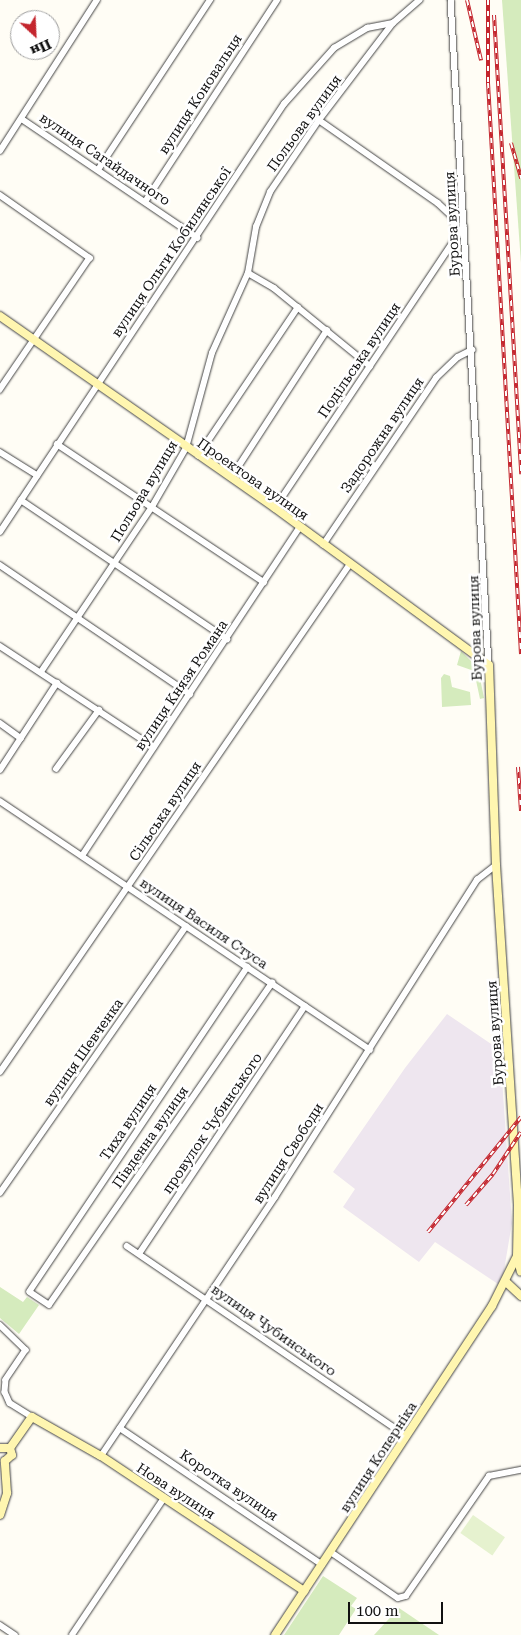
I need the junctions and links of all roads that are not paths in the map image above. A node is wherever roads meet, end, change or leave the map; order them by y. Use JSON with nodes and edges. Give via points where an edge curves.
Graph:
{"nodes":[{"id":1,"x":96,"y":0,"type":"edge"},
{"id":2,"x":210,"y":0,"type":"edge"},
{"id":3,"x":277,"y":0,"type":"edge"},
{"id":4,"x":419,"y":0,"type":"edge"},
{"id":5,"x":451,"y":0,"type":"edge"},
{"id":6,"x":393,"y":23,"type":"junction"},
{"id":7,"x":22,"y":118,"type":"junction"},
{"id":8,"x":319,"y":120,"type":"junction"},
{"id":9,"x":0,"y":151,"type":"edge"},
{"id":10,"x":98,"y":170,"type":"junction"},
{"id":11,"x":0,"y":195,"type":"edge"},
{"id":12,"x":145,"y":202,"type":"junction"},
{"id":13,"x":464,"y":226,"type":"junction"},
{"id":14,"x":458,"y":236,"type":"junction"},
{"id":15,"x":198,"y":238,"type":"junction"},
{"id":16,"x":248,"y":273,"type":"junction"},
{"id":17,"x":298,"y":307,"type":"junction"},
{"id":18,"x":0,"y":316,"type":"edge"},
{"id":19,"x":327,"y":330,"type":"junction"},
{"id":20,"x":34,"y":341,"type":"junction"},
{"id":21,"x":472,"y":350,"type":"junction"},
{"id":22,"x":370,"y":366,"type":"junction"},
{"id":23,"x":96,"y":384,"type":"junction"},
{"id":24,"x":0,"y":390,"type":"edge"},
{"id":25,"x":57,"y":444,"type":"junction"},
{"id":26,"x":186,"y":448,"type":"junction"},
{"id":27,"x":0,"y":452,"type":"edge"},
{"id":28,"x":198,"y":456,"type":"junction"},
{"id":29,"x":37,"y":475,"type":"junction"},
{"id":30,"x":231,"y":478,"type":"junction"},
{"id":31,"x":20,"y":500,"type":"junction"},
{"id":32,"x":152,"y":507,"type":"junction"},
{"id":33,"x":275,"y":508,"type":"junction"},
{"id":34,"x":300,"y":527,"type":"junction"},
{"id":35,"x":0,"y":532,"type":"edge"},
{"id":36,"x":323,"y":544,"type":"junction"},
{"id":37,"x":114,"y":563,"type":"junction"},
{"id":38,"x":0,"y":564,"type":"edge"},
{"id":39,"x":350,"y":564,"type":"junction"},
{"id":40,"x":264,"y":582,"type":"junction"},
{"id":41,"x":78,"y":618,"type":"junction"},
{"id":42,"x":226,"y":638,"type":"junction"},
{"id":43,"x":0,"y":646,"type":"edge"},
{"id":44,"x":490,"y":665,"type":"junction"},
{"id":45,"x":41,"y":672,"type":"junction"},
{"id":46,"x":57,"y":683,"type":"junction"},
{"id":47,"x":190,"y":694,"type":"junction"},
{"id":48,"x":99,"y":710,"type":"junction"},
{"id":49,"x":0,"y":723,"type":"edge"},
{"id":50,"x":21,"y":738,"type":"junction"},
{"id":51,"x":154,"y":747,"type":"junction"},
{"id":52,"x":56,"y":769,"type":"dead end"},
{"id":53,"x":0,"y":770,"type":"edge"},
{"id":54,"x":0,"y":801,"type":"edge"},
{"id":55,"x":82,"y":856,"type":"junction"},
{"id":56,"x":496,"y":865,"type":"junction"},
{"id":57,"x":129,"y":887,"type":"junction"},
{"id":58,"x":186,"y":926,"type":"junction"},
{"id":59,"x":248,"y":968,"type":"junction"},
{"id":60,"x":272,"y":984,"type":"junction"},
{"id":61,"x":305,"y":1006,"type":"junction"},
{"id":62,"x":370,"y":1050,"type":"junction"},
{"id":63,"x":0,"y":1072,"type":"edge"},
{"id":64,"x":0,"y":1193,"type":"edge"},
{"id":65,"x":127,"y":1246,"type":"dead end"},
{"id":66,"x":139,"y":1254,"type":"junction"},
{"id":67,"x":517,"y":1256,"type":"junction"},
{"id":68,"x":521,"y":1273,"type":"edge"},
{"id":69,"x":509,"y":1282,"type":"junction"},
{"id":70,"x":521,"y":1284,"type":"edge"},
{"id":71,"x":521,"y":1296,"type":"edge"},
{"id":72,"x":207,"y":1298,"type":"junction"},
{"id":73,"x":49,"y":1304,"type":"joint"},
{"id":74,"x":0,"y":1325,"type":"edge"},
{"id":75,"x":32,"y":1417,"type":"junction"},
{"id":76,"x":120,"y":1428,"type":"junction"},
{"id":77,"x":407,"y":1436,"type":"junction"},
{"id":78,"x":0,"y":1448,"type":"edge"},
{"id":79,"x":10,"y":1448,"type":"junction"},
{"id":80,"x":101,"y":1456,"type":"junction"},
{"id":81,"x":3,"y":1460,"type":"edge"},
{"id":82,"x":521,"y":1470,"type":"edge"},
{"id":83,"x":164,"y":1498,"type":"junction"},
{"id":84,"x":0,"y":1515,"type":"edge"},
{"id":85,"x":331,"y":1552,"type":"junction"},
{"id":86,"x":322,"y":1564,"type":"junction"},
{"id":87,"x":304,"y":1591,"type":"junction"},
{"id":88,"x":0,"y":1625,"type":"edge"},
{"id":89,"x":15,"y":1635,"type":"edge"},
{"id":90,"x":72,"y":1635,"type":"edge"},
{"id":91,"x":275,"y":1635,"type":"edge"}],
"edges":[{"from":1,"to":7,"type":"street"},
{"from":2,"to":10,"type":"street"},
{"from":3,"to":12,"type":"street","name":"вулиця Коновальця"},
{"from":4,"to":6,"type":"street","name":"Польова вулиця"},
{"from":5,"to":13,"type":"street","name":"Бурова вулиця"},
{"from":6,"to":8,"type":"street","name":"Польова вулиця"},
{"from":6,"to":15,"type":"street","name":"вулиця Ольги Кобилянської","via":[[367,28],[334,48],[284,104]]},
{"from":7,"to":9,"type":"street"},
{"from":7,"to":10,"type":"street","name":"вулиця Сагайдачного"},
{"from":8,"to":14,"type":"street","via":[[438,203],[452,216]]},
{"from":8,"to":16,"type":"street","name":"Польова вулиця","via":[[270,192],[256,227]]},
{"from":10,"to":12,"type":"street","name":"вулиця Сагайдачного"},
{"from":11,"to":20,"type":"street","via":[[90,258]]},
{"from":12,"to":15,"type":"street","name":"вулиця Сагайдачного"},
{"from":13,"to":14,"type":"street","name":"Подільська вулиця"},
{"from":13,"to":21,"type":"street","name":"Бурова вулиця"},
{"from":14,"to":22,"type":"street","name":"Подільська вулиця"},
{"from":15,"to":23,"type":"street","name":"вулиця Ольги Кобилянської"},
{"from":16,"to":17,"type":"street"},
{"from":16,"to":26,"type":"street","name":"Польова вулиця","via":[[212,353]]},
{"from":17,"to":19,"type":"street"},
{"from":17,"to":28,"type":"street"},
{"from":18,"to":20,"type":"main road","name":"Проектова вулиця"},
{"from":19,"to":22,"type":"street"},
{"from":19,"to":30,"type":"street"},
{"from":20,"to":23,"type":"main road","name":"Проектова вулиця"},
{"from":20,"to":24,"type":"street"},
{"from":21,"to":36,"type":"street","name":"Задорожна вулиця","via":[[458,357],[436,378]]},
{"from":21,"to":44,"type":"street","name":"Бурова вулиця"},
{"from":22,"to":33,"type":"street","name":"Подільська вулиця"},
{"from":23,"to":25,"type":"street","name":"вулиця Ольги Кобилянської"},
{"from":23,"to":26,"type":"main road","name":"Проектова вулиця"},
{"from":25,"to":29,"type":"street","name":"вулиця Ольги Кобилянської"},
{"from":25,"to":32,"type":"street"},
{"from":26,"to":28,"type":"main road","name":"Проектова вулиця"},
{"from":26,"to":32,"type":"street","name":"Польова вулиця"},
{"from":27,"to":29,"type":"street"},
{"from":28,"to":30,"type":"main road","name":"Проектова вулиця"},
{"from":29,"to":31,"type":"street","name":"вулиця Ольги Кобилянської"},
{"from":30,"to":33,"type":"main road","name":"Проектова вулиця"},
{"from":31,"to":35,"type":"street","name":"вулиця Ольги Кобилянської"},
{"from":31,"to":37,"type":"street"},
{"from":32,"to":37,"type":"street","name":"Польова вулиця"},
{"from":32,"to":40,"type":"street"},
{"from":33,"to":34,"type":"main road","name":"Проектова вулиця"},
{"from":34,"to":36,"type":"main road","name":"Проектова вулиця"},
{"from":34,"to":40,"type":"street","name":"вулиця Князя Романа"},
{"from":36,"to":39,"type":"main road","name":"Проектова вулиця"},
{"from":37,"to":41,"type":"street","name":"Польова вулиця"},
{"from":37,"to":42,"type":"street"},
{"from":38,"to":41,"type":"street"},
{"from":39,"to":44,"type":"main road","name":"Проектова вулиця"},
{"from":39,"to":57,"type":"street","name":"Сільська вулиця"},
{"from":40,"to":42,"type":"street","name":"вулиця Князя Романа"},
{"from":41,"to":45,"type":"street","name":"Польова вулиця"},
{"from":41,"to":47,"type":"street"},
{"from":42,"to":47,"type":"street","name":"вулиця Князя Романа"},
{"from":43,"to":45,"type":"street"},
{"from":44,"to":56,"type":"main road","name":"Бурова вулиця"},
{"from":45,"to":46,"type":"street"},
{"from":46,"to":48,"type":"street"},
{"from":46,"to":50,"type":"street"},
{"from":47,"to":51,"type":"street","name":"вулиця Князя Романа"},
{"from":48,"to":51,"type":"street"},
{"from":48,"to":52,"type":"street"},
{"from":49,"to":50,"type":"street"},
{"from":50,"to":53,"type":"street"},
{"from":51,"to":55,"type":"street","name":"вулиця Князя Романа"},
{"from":54,"to":55,"type":"street","name":"вулиця Василя Стуса"},
{"from":55,"to":57,"type":"street","name":"вулиця Василя Стуса"},
{"from":56,"to":62,"type":"street","name":"вулиця Свободи","via":[[477,880]]},
{"from":56,"to":67,"type":"main road","name":"Бурова вулиця","via":[[518,1205]]},
{"from":57,"to":58,"type":"street","name":"вулиця Василя Стуса"},
{"from":57,"to":63,"type":"street","name":"Сільська вулиця"},
{"from":58,"to":59,"type":"street","name":"вулиця Василя Стуса"},
{"from":58,"to":64,"type":"street","name":"вулиця Шевченка"},
{"from":59,"to":60,"type":"street","name":"вулиця Василя Стуса"},
{"from":59,"to":73,"type":"street","name":"Тиха вулиця","via":[[30,1292]]},
{"from":60,"to":61,"type":"street","name":"вулиця Василя Стуса"},
{"from":60,"to":73,"type":"street","name":"Південна вулиця"},
{"from":61,"to":62,"type":"street","name":"вулиця Василя Стуса"},
{"from":61,"to":66,"type":"street","name":"провулок Чубинського"},
{"from":62,"to":72,"type":"street","name":"вулиця Свободи"},
{"from":65,"to":66,"type":"street","name":"вулиця Чубинського"},
{"from":66,"to":72,"type":"street","name":"вулиця Чубинського"},
{"from":67,"to":68,"type":"main road"},
{"from":67,"to":69,"type":"main road","name":"вулиця Коперніка"},
{"from":68,"to":69,"type":"main road","via":[[516,1271]]},
{"from":69,"to":70,"type":"main road"},
{"from":69,"to":71,"type":"main road"},
{"from":69,"to":77,"type":"main road","name":"вулиця Коперніка"},
{"from":72,"to":76,"type":"street","name":"вулиця Свободи"},
{"from":72,"to":77,"type":"street","name":"вулиця Чубинського"},
{"from":74,"to":75,"type":"street","name":"Нова вулиця","via":[[26,1350],[6,1380],[5,1392],[10,1403]]},
{"from":75,"to":79,"type":"main road"},
{"from":75,"to":80,"type":"main road","name":"Нова вулиця"},
{"from":76,"to":80,"type":"street","name":"вулиця Свободи"},
{"from":76,"to":86,"type":"street","name":"Коротка вулиця"},
{"from":77,"to":85,"type":"main road","name":"вулиця Коперніка"},
{"from":78,"to":79,"type":"main road"},
{"from":79,"to":81,"type":"main road","via":[[12,1455]]},
{"from":80,"to":83,"type":"main road","name":"Нова вулиця"},
{"from":81,"to":84,"type":"main road","via":[[7,1493]]},
{"from":82,"to":85,"type":"street","via":[[489,1476],[406,1596],[398,1598]]},
{"from":83,"to":87,"type":"main road","name":"Нова вулиця"},
{"from":83,"to":90,"type":"street"},
{"from":85,"to":86,"type":"main road","name":"вулиця Коперніка"},
{"from":86,"to":87,"type":"main road","name":"вулиця Коперніка"},
{"from":87,"to":91,"type":"main road","name":"вулиця Коперніка"},
{"from":88,"to":89,"type":"street"}]}
